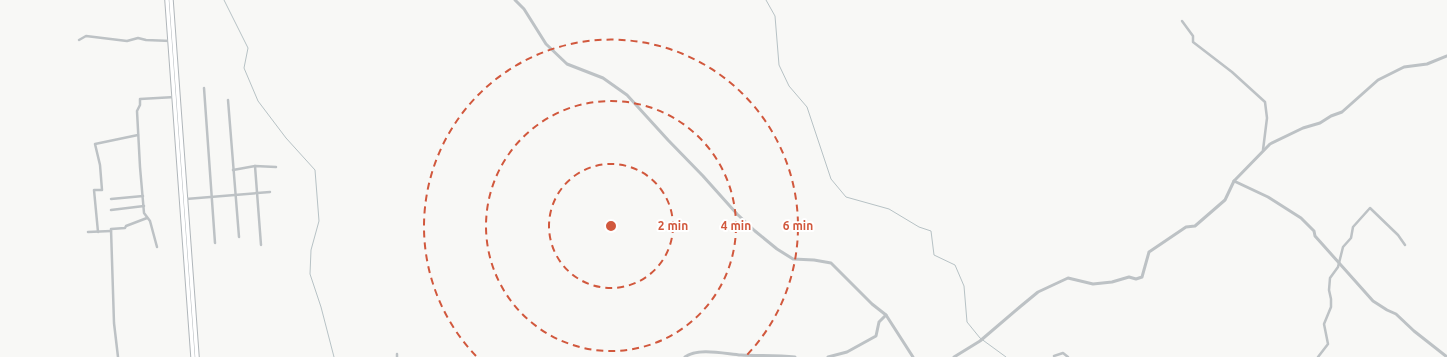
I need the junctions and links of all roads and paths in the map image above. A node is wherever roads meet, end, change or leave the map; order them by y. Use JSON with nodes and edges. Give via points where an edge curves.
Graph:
{"nodes":[{"id":1,"x":167,"y":0,"type":"edge"},
{"id":2,"x":171,"y":0,"type":"edge"},
{"id":3,"x":514,"y":0,"type":"edge"},
{"id":4,"x":1182,"y":21,"type":"dead end"},
{"id":5,"x":79,"y":40,"type":"dead end"},
{"id":6,"x":172,"y":41,"type":"junction"},
{"id":7,"x":1447,"y":56,"type":"edge"},
{"id":8,"x":204,"y":88,"type":"dead end"},
{"id":9,"x":174,"y":97,"type":"junction"},
{"id":10,"x":228,"y":100,"type":"dead end"},
{"id":11,"x":138,"y":135,"type":"junction"},
{"id":12,"x":1263,"y":150,"type":"junction"},
{"id":13,"x":255,"y":166,"type":"junction"},
{"id":14,"x":276,"y":167,"type":"dead end"},
{"id":15,"x":233,"y":170,"type":"junction"},
{"id":16,"x":1234,"y":182,"type":"junction"},
{"id":17,"x":270,"y":192,"type":"dead end"},
{"id":18,"x":257,"y":193,"type":"junction"},
{"id":19,"x":235,"y":195,"type":"junction"},
{"id":20,"x":142,"y":196,"type":"junction"},
{"id":21,"x":212,"y":197,"type":"junction"},
{"id":22,"x":111,"y":199,"type":"dead end"},
{"id":23,"x":186,"y":199,"type":"junction"},
{"id":24,"x":144,"y":206,"type":"junction"},
{"id":25,"x":112,"y":210,"type":"dead end"},
{"id":26,"x":147,"y":218,"type":"junction"},
{"id":27,"x":111,"y":231,"type":"junction"},
{"id":28,"x":88,"y":232,"type":"dead end"},
{"id":29,"x":98,"y":232,"type":"junction"},
{"id":30,"x":239,"y":236,"type":"dead end"},
{"id":31,"x":215,"y":243,"type":"dead end"},
{"id":32,"x":261,"y":245,"type":"dead end"},
{"id":33,"x":1405,"y":245,"type":"dead end"},
{"id":34,"x":157,"y":247,"type":"dead end"},
{"id":35,"x":1339,"y":263,"type":"junction"},
{"id":36,"x":886,"y":315,"type":"junction"},
{"id":37,"x":693,"y":355,"type":"edge"},
{"id":38,"x":1054,"y":356,"type":"dead end"},
{"id":39,"x":118,"y":357,"type":"edge"},
{"id":40,"x":193,"y":357,"type":"edge"},
{"id":41,"x":197,"y":357,"type":"edge"},
{"id":42,"x":685,"y":357,"type":"edge"},
{"id":43,"x":795,"y":357,"type":"edge"},
{"id":44,"x":828,"y":357,"type":"edge"},
{"id":45,"x":913,"y":357,"type":"edge"},
{"id":46,"x":954,"y":357,"type":"edge"},
{"id":47,"x":1068,"y":357,"type":"edge"},
{"id":48,"x":1318,"y":357,"type":"edge"},
{"id":49,"x":1447,"y":357,"type":"edge"}],
"edges":[{"from":1,"to":6,"type":"main road"},
{"from":2,"to":6,"type":"main road"},
{"from":3,"to":36,"type":"street","via":[[524,9],[546,44],[567,64],[603,78],[627,95],[755,231],[793,259],[831,263]]},
{"from":4,"to":12,"type":"street","via":[[1193,36],[1193,42],[1265,102],[1268,118]]},
{"from":5,"to":6,"type":"street","via":[[86,36],[127,41],[138,38]]},
{"from":6,"to":9,"type":"main road"},
{"from":6,"to":23,"type":"main road"},
{"from":7,"to":12,"type":"street","via":[[1426,64],[1404,67],[1378,80],[1342,112],[1270,144]]},
{"from":8,"to":21,"type":"street"},
{"from":9,"to":11,"type":"street","via":[[140,99],[137,111]]},
{"from":9,"to":40,"type":"main road"},
{"from":10,"to":15,"type":"street"},
{"from":11,"to":20,"type":"street"},
{"from":11,"to":29,"type":"street","via":[[95,144],[102,190],[94,190]]},
{"from":12,"to":16,"type":"street"},
{"from":13,"to":14,"type":"street"},
{"from":13,"to":15,"type":"street"},
{"from":13,"to":18,"type":"street"},
{"from":15,"to":19,"type":"street"},
{"from":16,"to":35,"type":"street","via":[[1268,197],[1301,218],[1314,230],[1315,236]]},
{"from":16,"to":46,"type":"street","via":[[1225,200],[1195,226],[1186,227],[1149,252],[1142,277],[1093,284],[1068,278],[1038,292],[982,340]]},
{"from":17,"to":18,"type":"street"},
{"from":18,"to":19,"type":"street"},
{"from":18,"to":32,"type":"street"},
{"from":19,"to":21,"type":"street"},
{"from":19,"to":30,"type":"street"},
{"from":20,"to":22,"type":"street"},
{"from":20,"to":24,"type":"street"},
{"from":21,"to":23,"type":"street"},
{"from":21,"to":31,"type":"street"},
{"from":23,"to":41,"type":"main road"},
{"from":24,"to":25,"type":"street"},
{"from":24,"to":26,"type":"street"},
{"from":26,"to":27,"type":"street"},
{"from":26,"to":34,"type":"street"},
{"from":27,"to":29,"type":"street"},
{"from":27,"to":39,"type":"street","via":[[114,323]]},
{"from":28,"to":29,"type":"street"},
{"from":33,"to":35,"type":"street","via":[[1370,208],[1353,227],[1351,238],[1343,247]]},
{"from":35,"to":48,"type":"street","via":[[1330,278],[1331,307],[1324,324],[1328,344]]},
{"from":35,"to":49,"type":"street","via":[[1373,301],[1396,314]]},
{"from":36,"to":44,"type":"street","via":[[879,322],[876,336],[847,352]]},
{"from":36,"to":45,"type":"street"},
{"from":37,"to":42,"type":"street"},
{"from":37,"to":43,"type":"street","via":[[710,352]]},
{"from":38,"to":47,"type":"street","via":[[1063,353]]}]}
